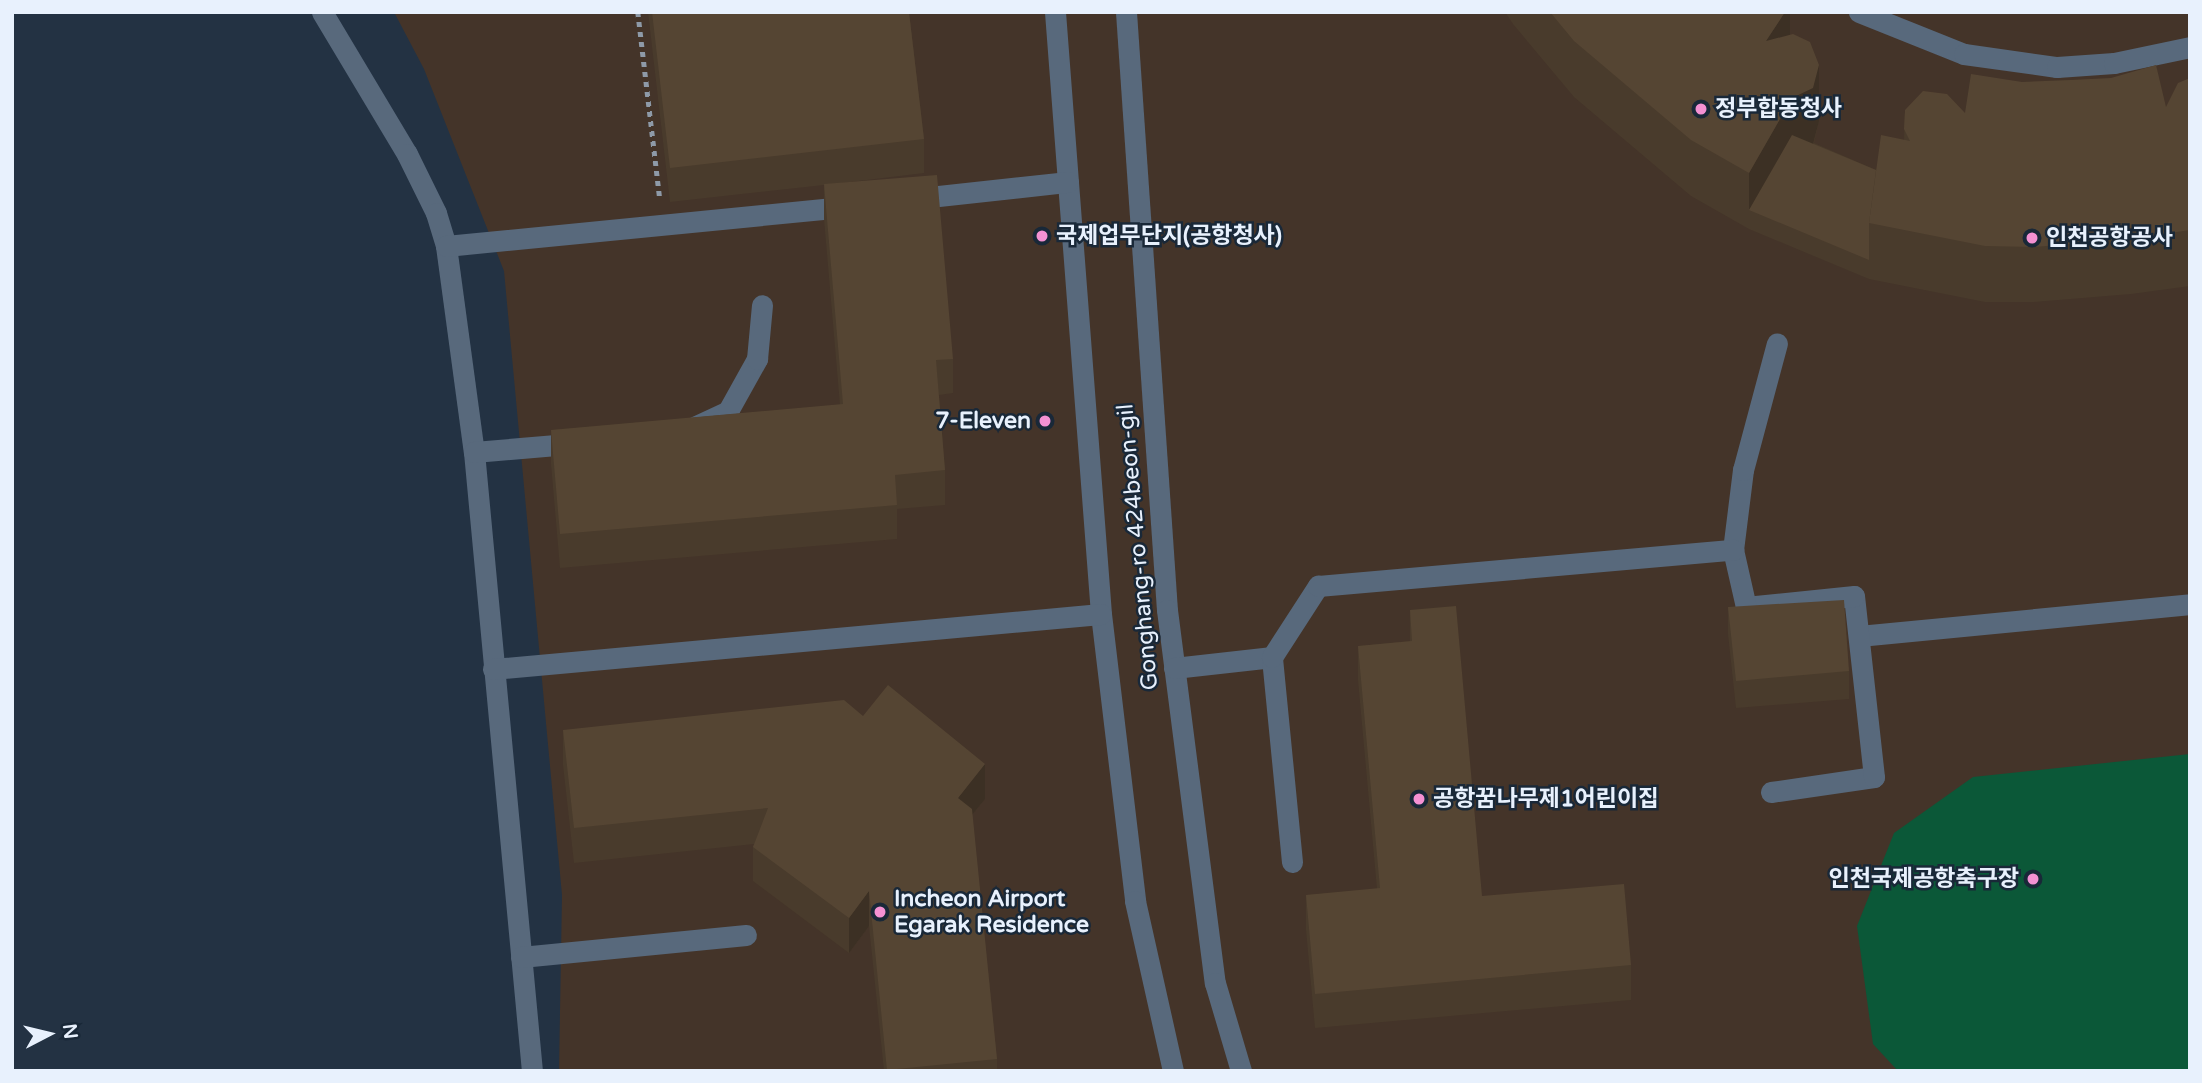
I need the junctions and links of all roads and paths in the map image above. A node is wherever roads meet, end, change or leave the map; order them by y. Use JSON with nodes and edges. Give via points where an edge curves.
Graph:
{"nodes":[{"id":1,"x":322,"y":12,"type":"edge"},
{"id":2,"x":638,"y":12,"type":"edge"},
{"id":3,"x":1055,"y":12,"type":"edge"},
{"id":4,"x":1126,"y":12,"type":"edge"},
{"id":5,"x":1859,"y":12,"type":"edge"},
{"id":6,"x":1912,"y":12,"type":"edge"},
{"id":7,"x":1902,"y":31,"type":"junction"},
{"id":8,"x":2190,"y":47,"type":"edge"},
{"id":9,"x":1068,"y":182,"type":"junction"},
{"id":10,"x":663,"y":227,"type":"junction"},
{"id":11,"x":446,"y":246,"type":"junction"},
{"id":12,"x":762,"y":305,"type":"dead end"},
{"id":13,"x":1777,"y":343,"type":"dead end"},
{"id":14,"x":677,"y":435,"type":"edge"},
{"id":15,"x":596,"y":442,"type":"edge"},
{"id":16,"x":474,"y":452,"type":"junction"},
{"id":17,"x":1733,"y":550,"type":"junction"},
{"id":18,"x":2190,"y":604,"type":"edge"},
{"id":19,"x":1101,"y":614,"type":"junction"},
{"id":20,"x":1859,"y":636,"type":"junction"},
{"id":21,"x":1272,"y":657,"type":"junction"},
{"id":22,"x":1174,"y":668,"type":"junction"},
{"id":23,"x":493,"y":669,"type":"junction"},
{"id":24,"x":1770,"y":792,"type":"dead end"},
{"id":25,"x":1292,"y":862,"type":"dead end"},
{"id":26,"x":746,"y":935,"type":"dead end"},
{"id":27,"x":521,"y":957,"type":"junction"},
{"id":28,"x":532,"y":1071,"type":"edge"},
{"id":29,"x":1173,"y":1071,"type":"edge"},
{"id":30,"x":1241,"y":1071,"type":"edge"}],
"edges":[{"from":1,"to":11,"type":"street","via":[[407,154],[436,213]]},
{"from":2,"to":10,"type":"path"},
{"from":3,"to":9,"type":"street","name":"Gonghang-ro 424beon-gil"},
{"from":4,"to":22,"type":"street","name":"Gonghang-ro 424beon-gil","via":[[1141,276]]},
{"from":5,"to":7,"type":"street"},
{"from":6,"to":7,"type":"street"},
{"from":7,"to":8,"type":"street","via":[[1964,54],[2057,67],[2114,64]]},
{"from":9,"to":10,"type":"street"},
{"from":9,"to":19,"type":"street","name":"Gonghang-ro 424beon-gil"},
{"from":10,"to":11,"type":"street"},
{"from":11,"to":16,"type":"street"},
{"from":12,"to":14,"type":"street","via":[[757,359],[728,411]]},
{"from":13,"to":17,"type":"street","via":[[1743,470]]},
{"from":15,"to":16,"type":"street"},
{"from":16,"to":23,"type":"street"},
{"from":17,"to":20,"type":"street","via":[[1746,607],[1854,596]]},
{"from":17,"to":21,"type":"street","via":[[1318,586]]},
{"from":18,"to":20,"type":"street"},
{"from":19,"to":23,"type":"street"},
{"from":19,"to":29,"type":"street","name":"Gonghang-ro 424beon-gil","via":[[1135,901]]},
{"from":20,"to":24,"type":"street","via":[[1874,777]]},
{"from":21,"to":22,"type":"street"},
{"from":21,"to":25,"type":"street"},
{"from":22,"to":30,"type":"street","name":"Gonghang-ro 424beon-gil","via":[[1215,984]]},
{"from":23,"to":27,"type":"street"},
{"from":26,"to":27,"type":"street"},
{"from":27,"to":28,"type":"street"}]}
